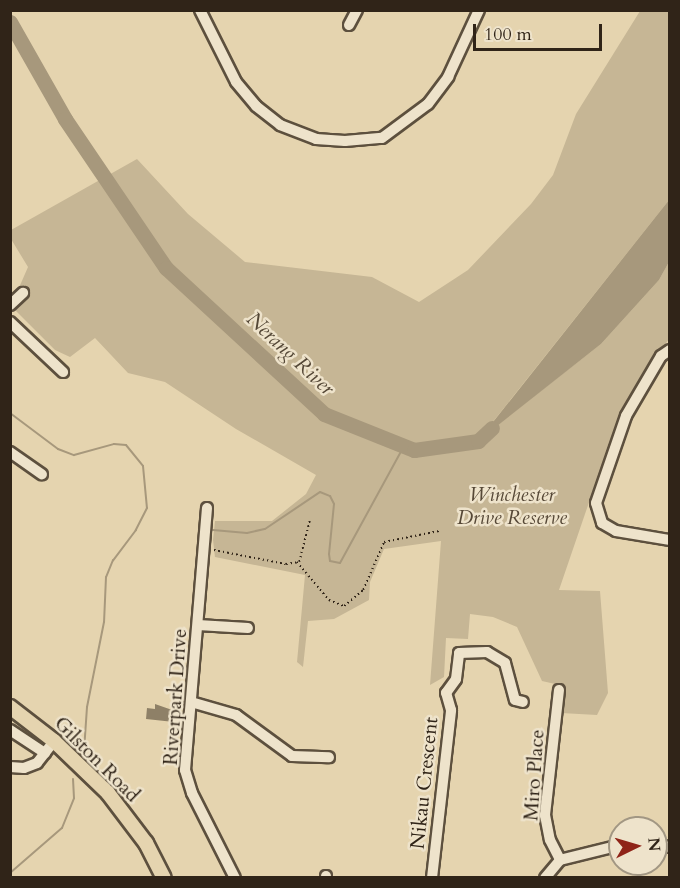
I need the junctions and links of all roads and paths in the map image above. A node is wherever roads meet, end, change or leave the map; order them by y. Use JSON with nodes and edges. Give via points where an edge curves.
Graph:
{"nodes":[{"id":1,"x":200,"y":10,"type":"edge"},
{"id":2,"x":357,"y":10,"type":"edge"},
{"id":3,"x":479,"y":10,"type":"edge"},
{"id":4,"x":349,"y":25,"type":"dead end"},
{"id":5,"x":23,"y":293,"type":"dead end"},
{"id":6,"x":10,"y":305,"type":"edge"},
{"id":7,"x":10,"y":322,"type":"edge"},
{"id":8,"x":669,"y":350,"type":"edge"},
{"id":9,"x":63,"y":372,"type":"dead end"},
{"id":10,"x":10,"y":452,"type":"edge"},
{"id":11,"x":42,"y":474,"type":"dead end"},
{"id":12,"x":207,"y":508,"type":"dead end"},
{"id":13,"x":310,"y":519,"type":"dead end"},
{"id":14,"x":439,"y":531,"type":"dead end"},
{"id":15,"x":669,"y":540,"type":"edge"},
{"id":16,"x":203,"y":552,"type":"junction"},
{"id":17,"x":297,"y":562,"type":"junction"},
{"id":18,"x":198,"y":625,"type":"junction"},
{"id":19,"x":248,"y":628,"type":"dead end"},
{"id":20,"x":559,"y":690,"type":"dead end"},
{"id":21,"x":191,"y":702,"type":"junction"},
{"id":22,"x":523,"y":702,"type":"dead end"},
{"id":23,"x":10,"y":707,"type":"edge"},
{"id":24,"x":10,"y":730,"type":"edge"},
{"id":25,"x":54,"y":741,"type":"junction"},
{"id":26,"x":45,"y":753,"type":"junction"},
{"id":27,"x":329,"y":757,"type":"dead end"},
{"id":28,"x":10,"y":767,"type":"edge"},
{"id":29,"x":608,"y":848,"type":"edge"},
{"id":30,"x":560,"y":860,"type":"junction"},
{"id":31,"x":164,"y":878,"type":"edge"},
{"id":32,"x":235,"y":878,"type":"edge"},
{"id":33,"x":432,"y":878,"type":"edge"},
{"id":34,"x":545,"y":878,"type":"edge"}],
"edges":[{"from":1,"to":3,"type":"street","via":[[236,82],[256,106],[280,125],[316,139],[345,141],[382,138],[428,104],[448,77]]},
{"from":2,"to":4,"type":"street"},
{"from":5,"to":6,"type":"street"},
{"from":7,"to":9,"type":"street"},
{"from":8,"to":15,"type":"street","via":[[661,356],[626,416],[596,503],[602,522],[616,531]]},
{"from":10,"to":11,"type":"street"},
{"from":12,"to":16,"type":"street","name":"Riverpark Drive"},
{"from":13,"to":17,"type":"path"},
{"from":14,"to":17,"type":"path","via":[[384,542],[363,590],[344,606],[329,600]]},
{"from":16,"to":17,"type":"path","via":[[217,550],[286,564]]},
{"from":16,"to":18,"type":"street","name":"Riverpark Drive"},
{"from":18,"to":19,"type":"street"},
{"from":18,"to":21,"type":"street","name":"Riverpark Drive"},
{"from":20,"to":30,"type":"street","name":"Miro Place","via":[[545,815],[550,840]]},
{"from":21,"to":27,"type":"street","via":[[236,715],[292,756]]},
{"from":21,"to":32,"type":"street","name":"Riverpark Drive","via":[[186,770],[192,793]]},
{"from":22,"to":33,"type":"street","name":"Nikau Crescent","via":[[515,700],[505,663],[487,652],[459,653],[456,679],[446,693],[450,710]]},
{"from":23,"to":25,"type":"main road","name":"Gilston Road"},
{"from":24,"to":26,"type":"street"},
{"from":25,"to":26,"type":"street"},
{"from":25,"to":31,"type":"main road","name":"Gilston Road","via":[[130,819]]},
{"from":26,"to":28,"type":"street","via":[[31,766]]},
{"from":29,"to":30,"type":"street"},
{"from":30,"to":34,"type":"street"}]}
